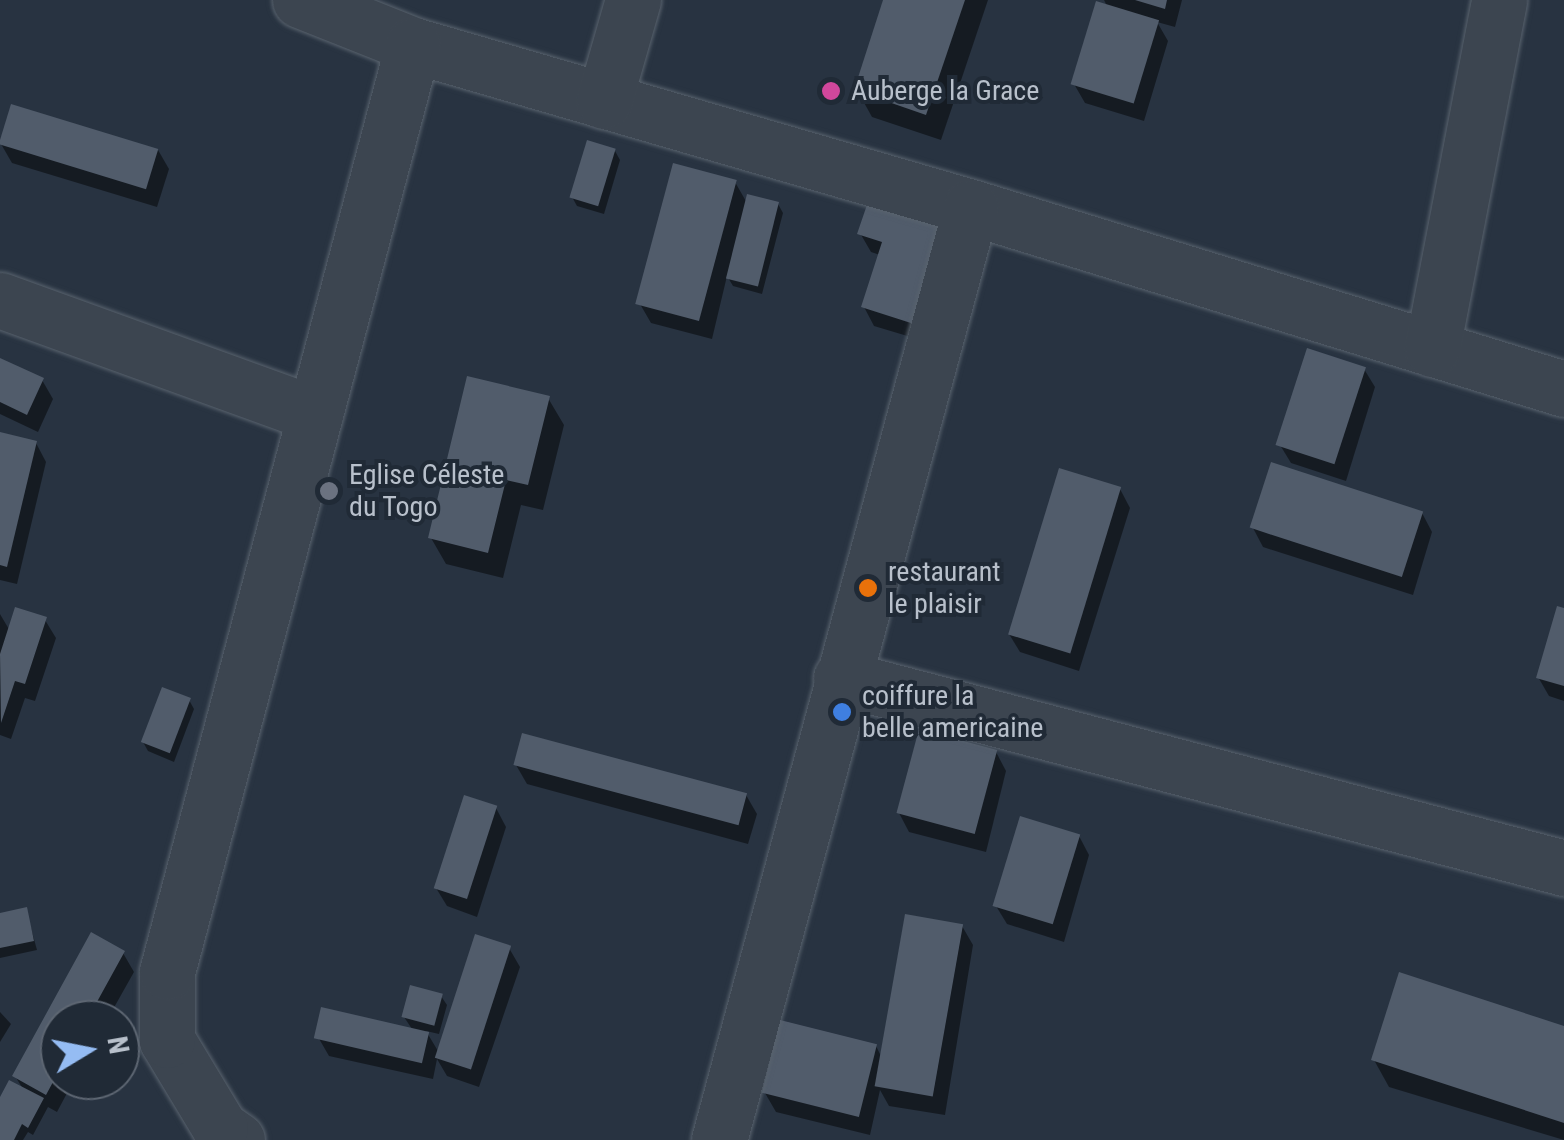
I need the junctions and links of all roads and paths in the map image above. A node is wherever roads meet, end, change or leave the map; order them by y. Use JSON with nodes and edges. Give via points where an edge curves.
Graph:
{"nodes":[{"id":1,"x":300,"y":0,"type":"edge"},
{"id":2,"x":633,"y":0,"type":"edge"},
{"id":3,"x":1500,"y":0,"type":"edge"},
{"id":4,"x":413,"y":45,"type":"junction"},
{"id":5,"x":604,"y":101,"type":"junction"},
{"id":6,"x":970,"y":207,"type":"junction"},
{"id":7,"x":0,"y":300,"type":"edge"},
{"id":8,"x":1432,"y":349,"type":"junction"},
{"id":9,"x":1564,"y":389,"type":"edge"},
{"id":10,"x":316,"y":414,"type":"junction"},
{"id":11,"x":842,"y":678,"type":"junction"},
{"id":12,"x":1564,"y":868,"type":"edge"},
{"id":13,"x":237,"y":1140,"type":"edge"},
{"id":14,"x":719,"y":1140,"type":"edge"}],
"edges":[{"from":1,"to":4,"type":"street"},
{"from":2,"to":5,"type":"street"},
{"from":3,"to":8,"type":"street"},
{"from":4,"to":5,"type":"street"},
{"from":4,"to":10,"type":"street"},
{"from":5,"to":6,"type":"street"},
{"from":6,"to":8,"type":"street"},
{"from":6,"to":11,"type":"street"},
{"from":7,"to":10,"type":"street"},
{"from":8,"to":9,"type":"street"},
{"from":10,"to":13,"type":"street","via":[[167,972],[168,1040],[220,1128]]},
{"from":11,"to":12,"type":"street"},
{"from":11,"to":14,"type":"street"}]}
